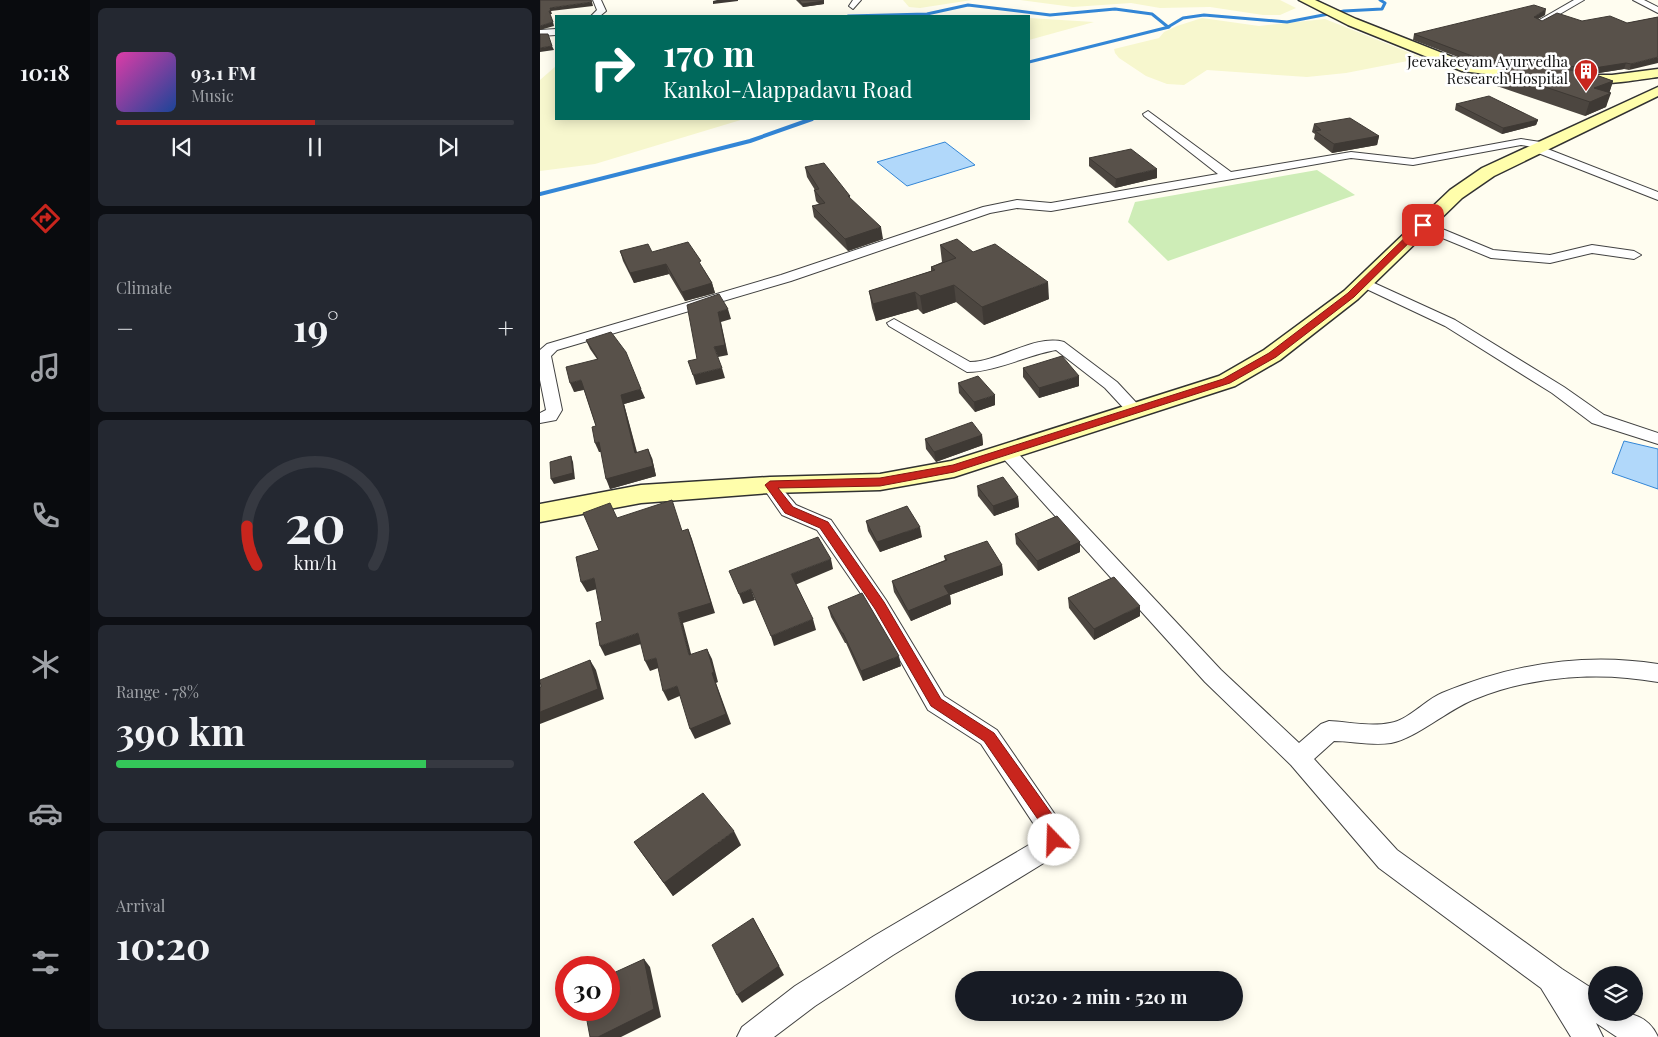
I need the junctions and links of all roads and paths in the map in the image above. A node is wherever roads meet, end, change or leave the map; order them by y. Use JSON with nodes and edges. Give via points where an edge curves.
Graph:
{"nodes":[{"id":1,"x":597,"y":0,"type":"edge"},
{"id":2,"x":1305,"y":0,"type":"edge"},
{"id":3,"x":1580,"y":0,"type":"edge"},
{"id":4,"x":1637,"y":0,"type":"edge"},
{"id":5,"x":1658,"y":10,"type":"edge"},
{"id":6,"x":598,"y":15,"type":"edge"},
{"id":7,"x":1538,"y":23,"type":"edge"},
{"id":8,"x":555,"y":32,"type":"edge"},
{"id":9,"x":540,"y":34,"type":"edge"},
{"id":10,"x":1658,"y":73,"type":"edge"},
{"id":11,"x":1658,"y":91,"type":"edge"},
{"id":12,"x":1148,"y":114,"type":"dead end"},
{"id":13,"x":1540,"y":147,"type":"junction"},
{"id":14,"x":1228,"y":176,"type":"junction"},
{"id":15,"x":1658,"y":196,"type":"edge"},
{"id":16,"x":1423,"y":225,"type":"junction"},
{"id":17,"x":1634,"y":255,"type":"dead end"},
{"id":18,"x":1363,"y":282,"type":"junction"},
{"id":19,"x":894,"y":322,"type":"dead end"},
{"id":20,"x":1136,"y":411,"type":"junction"},
{"id":21,"x":540,"y":418,"type":"edge"},
{"id":22,"x":1658,"y":438,"type":"edge"},
{"id":23,"x":1007,"y":452,"type":"junction"},
{"id":24,"x":770,"y":485,"type":"junction"},
{"id":25,"x":540,"y":513,"type":"edge"},
{"id":26,"x":1658,"y":673,"type":"edge"},
{"id":27,"x":1299,"y":758,"type":"junction"},
{"id":28,"x":1551,"y":978,"type":"junction"},
{"id":29,"x":1588,"y":1002,"type":"edge"},
{"id":30,"x":1619,"y":1021,"type":"edge"},
{"id":31,"x":752,"y":1037,"type":"edge"},
{"id":32,"x":1588,"y":1037,"type":"edge"},
{"id":33,"x":1643,"y":1037,"type":"edge"}],
"edges":[{"from":1,"to":6,"type":"street","via":[[602,11]]},
{"from":2,"to":10,"type":"main road","via":[[1467,68],[1599,80]]},
{"from":3,"to":7,"type":"street"},
{"from":4,"to":5,"type":"street"},
{"from":8,"to":9,"type":"street"},
{"from":11,"to":13,"type":"main road"},
{"from":12,"to":14,"type":"street"},
{"from":13,"to":14,"type":"street","via":[[1521,142],[1413,162],[1368,154],[1351,155]]},
{"from":13,"to":15,"type":"street"},
{"from":13,"to":16,"type":"main road","via":[[1488,172],[1456,194]]},
{"from":14,"to":21,"type":"street","via":[[1051,207],[1017,204],[987,210],[786,278],[552,347],[543,355],[554,410],[550,416]]},
{"from":16,"to":17,"type":"street","via":[[1491,254],[1550,259],[1592,249]]},
{"from":16,"to":18,"type":"main road"},
{"from":18,"to":20,"type":"main road","via":[[1272,355],[1227,381]]},
{"from":18,"to":22,"type":"street","via":[[1450,323],[1558,390],[1598,419]]},
{"from":19,"to":20,"type":"street","via":[[967,367],[1059,345],[1111,385]]},
{"from":20,"to":23,"type":"main road"},
{"from":23,"to":24,"type":"main road","via":[[954,469],[880,482]]},
{"from":23,"to":27,"type":"street","via":[[1213,676]]},
{"from":24,"to":25,"type":"main road","via":[[641,494]]},
{"from":24,"to":31,"type":"street","via":[[789,510],[824,525],[879,606],[936,702],[989,737],[1053,829],[1054,840],[1043,850],[822,984]]},
{"from":26,"to":27,"type":"street","via":[[1632,667],[1550,671],[1506,678],[1446,701],[1392,733],[1329,731]]},
{"from":27,"to":28,"type":"street","via":[[1388,859]]},
{"from":28,"to":29,"type":"street"},
{"from":28,"to":32,"type":"street"},
{"from":30,"to":33,"type":"street"}]}
